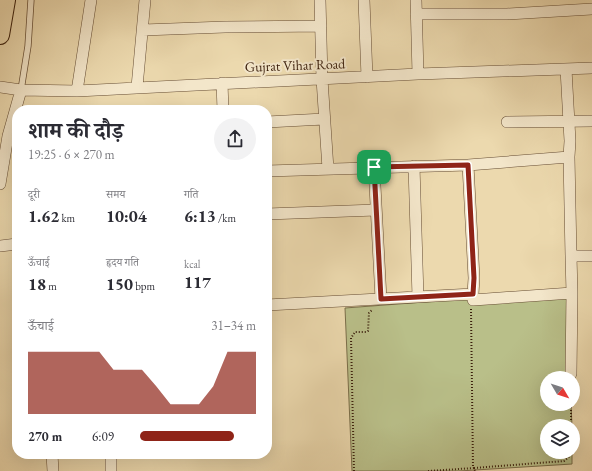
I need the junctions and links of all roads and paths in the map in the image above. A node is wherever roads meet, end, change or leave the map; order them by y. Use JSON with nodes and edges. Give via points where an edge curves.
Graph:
{"nodes":[{"id":1,"x":6,"y":0,"type":"edge"},
{"id":2,"x":31,"y":0,"type":"edge"},
{"id":3,"x":91,"y":0,"type":"edge"},
{"id":4,"x":145,"y":0,"type":"edge"},
{"id":5,"x":320,"y":0,"type":"edge"},
{"id":6,"x":364,"y":0,"type":"edge"},
{"id":7,"x":416,"y":0,"type":"edge"},
{"id":8,"x":592,"y":9,"type":"edge"},
{"id":9,"x":416,"y":14,"type":"junction"},
{"id":10,"x":321,"y":26,"type":"junction"},
{"id":11,"x":143,"y":30,"type":"junction"},
{"id":12,"x":0,"y":35,"type":"edge"},
{"id":13,"x":566,"y":68,"type":"junction"},
{"id":14,"x":592,"y":68,"type":"edge"},
{"id":15,"x":418,"y":74,"type":"junction"},
{"id":16,"x":367,"y":77,"type":"junction"},
{"id":17,"x":322,"y":79,"type":"junction"},
{"id":18,"x":222,"y":83,"type":"junction"},
{"id":19,"x":0,"y":87,"type":"edge"},
{"id":20,"x":137,"y":87,"type":"junction"},
{"id":21,"x":21,"y":90,"type":"junction"},
{"id":22,"x":77,"y":91,"type":"junction"},
{"id":23,"x":18,"y":105,"type":"edge"},
{"id":24,"x":222,"y":105,"type":"edge"},
{"id":25,"x":324,"y":119,"type":"junction"},
{"id":26,"x":592,"y":121,"type":"edge"},
{"id":27,"x":272,"y":122,"type":"edge"},
{"id":28,"x":507,"y":122,"type":"dead end"},
{"id":29,"x":569,"y":122,"type":"junction"},
{"id":30,"x":12,"y":140,"type":"edge"},
{"id":31,"x":568,"y":157,"type":"junction"},
{"id":32,"x":468,"y":165,"type":"junction"},
{"id":33,"x":414,"y":166,"type":"junction"},
{"id":34,"x":374,"y":167,"type":"junction"},
{"id":35,"x":328,"y":169,"type":"junction"},
{"id":36,"x":272,"y":171,"type":"edge"},
{"id":37,"x":0,"y":184,"type":"edge"},
{"id":38,"x":376,"y":210,"type":"junction"},
{"id":39,"x":272,"y":214,"type":"edge"},
{"id":40,"x":12,"y":245,"type":"edge"},
{"id":41,"x":0,"y":246,"type":"edge"},
{"id":42,"x":572,"y":256,"type":"junction"},
{"id":43,"x":592,"y":256,"type":"edge"},
{"id":44,"x":572,"y":292,"type":"junction"},
{"id":45,"x":418,"y":297,"type":"junction"},
{"id":46,"x":473,"y":297,"type":"junction"},
{"id":47,"x":381,"y":299,"type":"junction"},
{"id":48,"x":272,"y":305,"type":"edge"},
{"id":49,"x":374,"y":309,"type":"dead end"},
{"id":50,"x":571,"y":371,"type":"edge"},
{"id":51,"x":52,"y":459,"type":"edge"},
{"id":52,"x":111,"y":459,"type":"edge"},
{"id":53,"x":567,"y":459,"type":"edge"},
{"id":54,"x":474,"y":469,"type":"edge"},
{"id":55,"x":53,"y":471,"type":"edge"},
{"id":56,"x":111,"y":471,"type":"edge"},
{"id":57,"x":354,"y":471,"type":"edge"},
{"id":58,"x":428,"y":471,"type":"edge"}],
"edges":[{"from":1,"to":12,"type":"main road"},
{"from":2,"to":21,"type":"lane","via":[[28,46]]},
{"from":3,"to":22,"type":"street"},
{"from":4,"to":11,"type":"street"},
{"from":5,"to":10,"type":"street"},
{"from":6,"to":16,"type":"street"},
{"from":7,"to":9,"type":"street"},
{"from":8,"to":9,"type":"street","via":[[507,14]]},
{"from":9,"to":15,"type":"street"},
{"from":10,"to":11,"type":"street"},
{"from":10,"to":17,"type":"street"},
{"from":11,"to":20,"type":"street"},
{"from":13,"to":14,"type":"street","name":"Gujrat Vihar Road"},
{"from":13,"to":15,"type":"street","name":"Gujrat Vihar Road"},
{"from":13,"to":29,"type":"street"},
{"from":15,"to":16,"type":"street","name":"Gujrat Vihar Road"},
{"from":16,"to":17,"type":"street","name":"Gujrat Vihar Road"},
{"from":17,"to":18,"type":"street","name":"Gujrat Vihar Road"},
{"from":17,"to":25,"type":"street"},
{"from":18,"to":20,"type":"street","name":"Gujrat Vihar Road"},
{"from":18,"to":24,"type":"street"},
{"from":19,"to":21,"type":"street","name":"Gujrat Vihar Road"},
{"from":20,"to":22,"type":"street","name":"Gujrat Vihar Road"},
{"from":21,"to":22,"type":"street","name":"Gujrat Vihar Road"},
{"from":21,"to":23,"type":"street"},
{"from":25,"to":27,"type":"street"},
{"from":25,"to":35,"type":"street"},
{"from":26,"to":29,"type":"street"},
{"from":28,"to":29,"type":"street"},
{"from":29,"to":31,"type":"street"},
{"from":30,"to":37,"type":"street"},
{"from":31,"to":32,"type":"street"},
{"from":31,"to":42,"type":"street"},
{"from":32,"to":33,"type":"street"},
{"from":32,"to":46,"type":"street"},
{"from":33,"to":34,"type":"street"},
{"from":33,"to":45,"type":"street"},
{"from":34,"to":35,"type":"street"},
{"from":34,"to":38,"type":"street"},
{"from":35,"to":36,"type":"street"},
{"from":38,"to":39,"type":"street"},
{"from":38,"to":47,"type":"street"},
{"from":40,"to":41,"type":"street"},
{"from":42,"to":43,"type":"street"},
{"from":42,"to":44,"type":"street"},
{"from":44,"to":46,"type":"street"},
{"from":44,"to":50,"type":"street"},
{"from":45,"to":46,"type":"street"},
{"from":45,"to":47,"type":"street"},
{"from":46,"to":54,"type":"path","via":[[471,301]]},
{"from":47,"to":48,"type":"street"},
{"from":49,"to":57,"type":"path","via":[[369,313],[368,331],[355,332],[351,338]]},
{"from":51,"to":55,"type":"street"},
{"from":52,"to":56,"type":"street"},
{"from":53,"to":54,"type":"path","via":[[564,462]]},
{"from":54,"to":58,"type":"path"}]}
